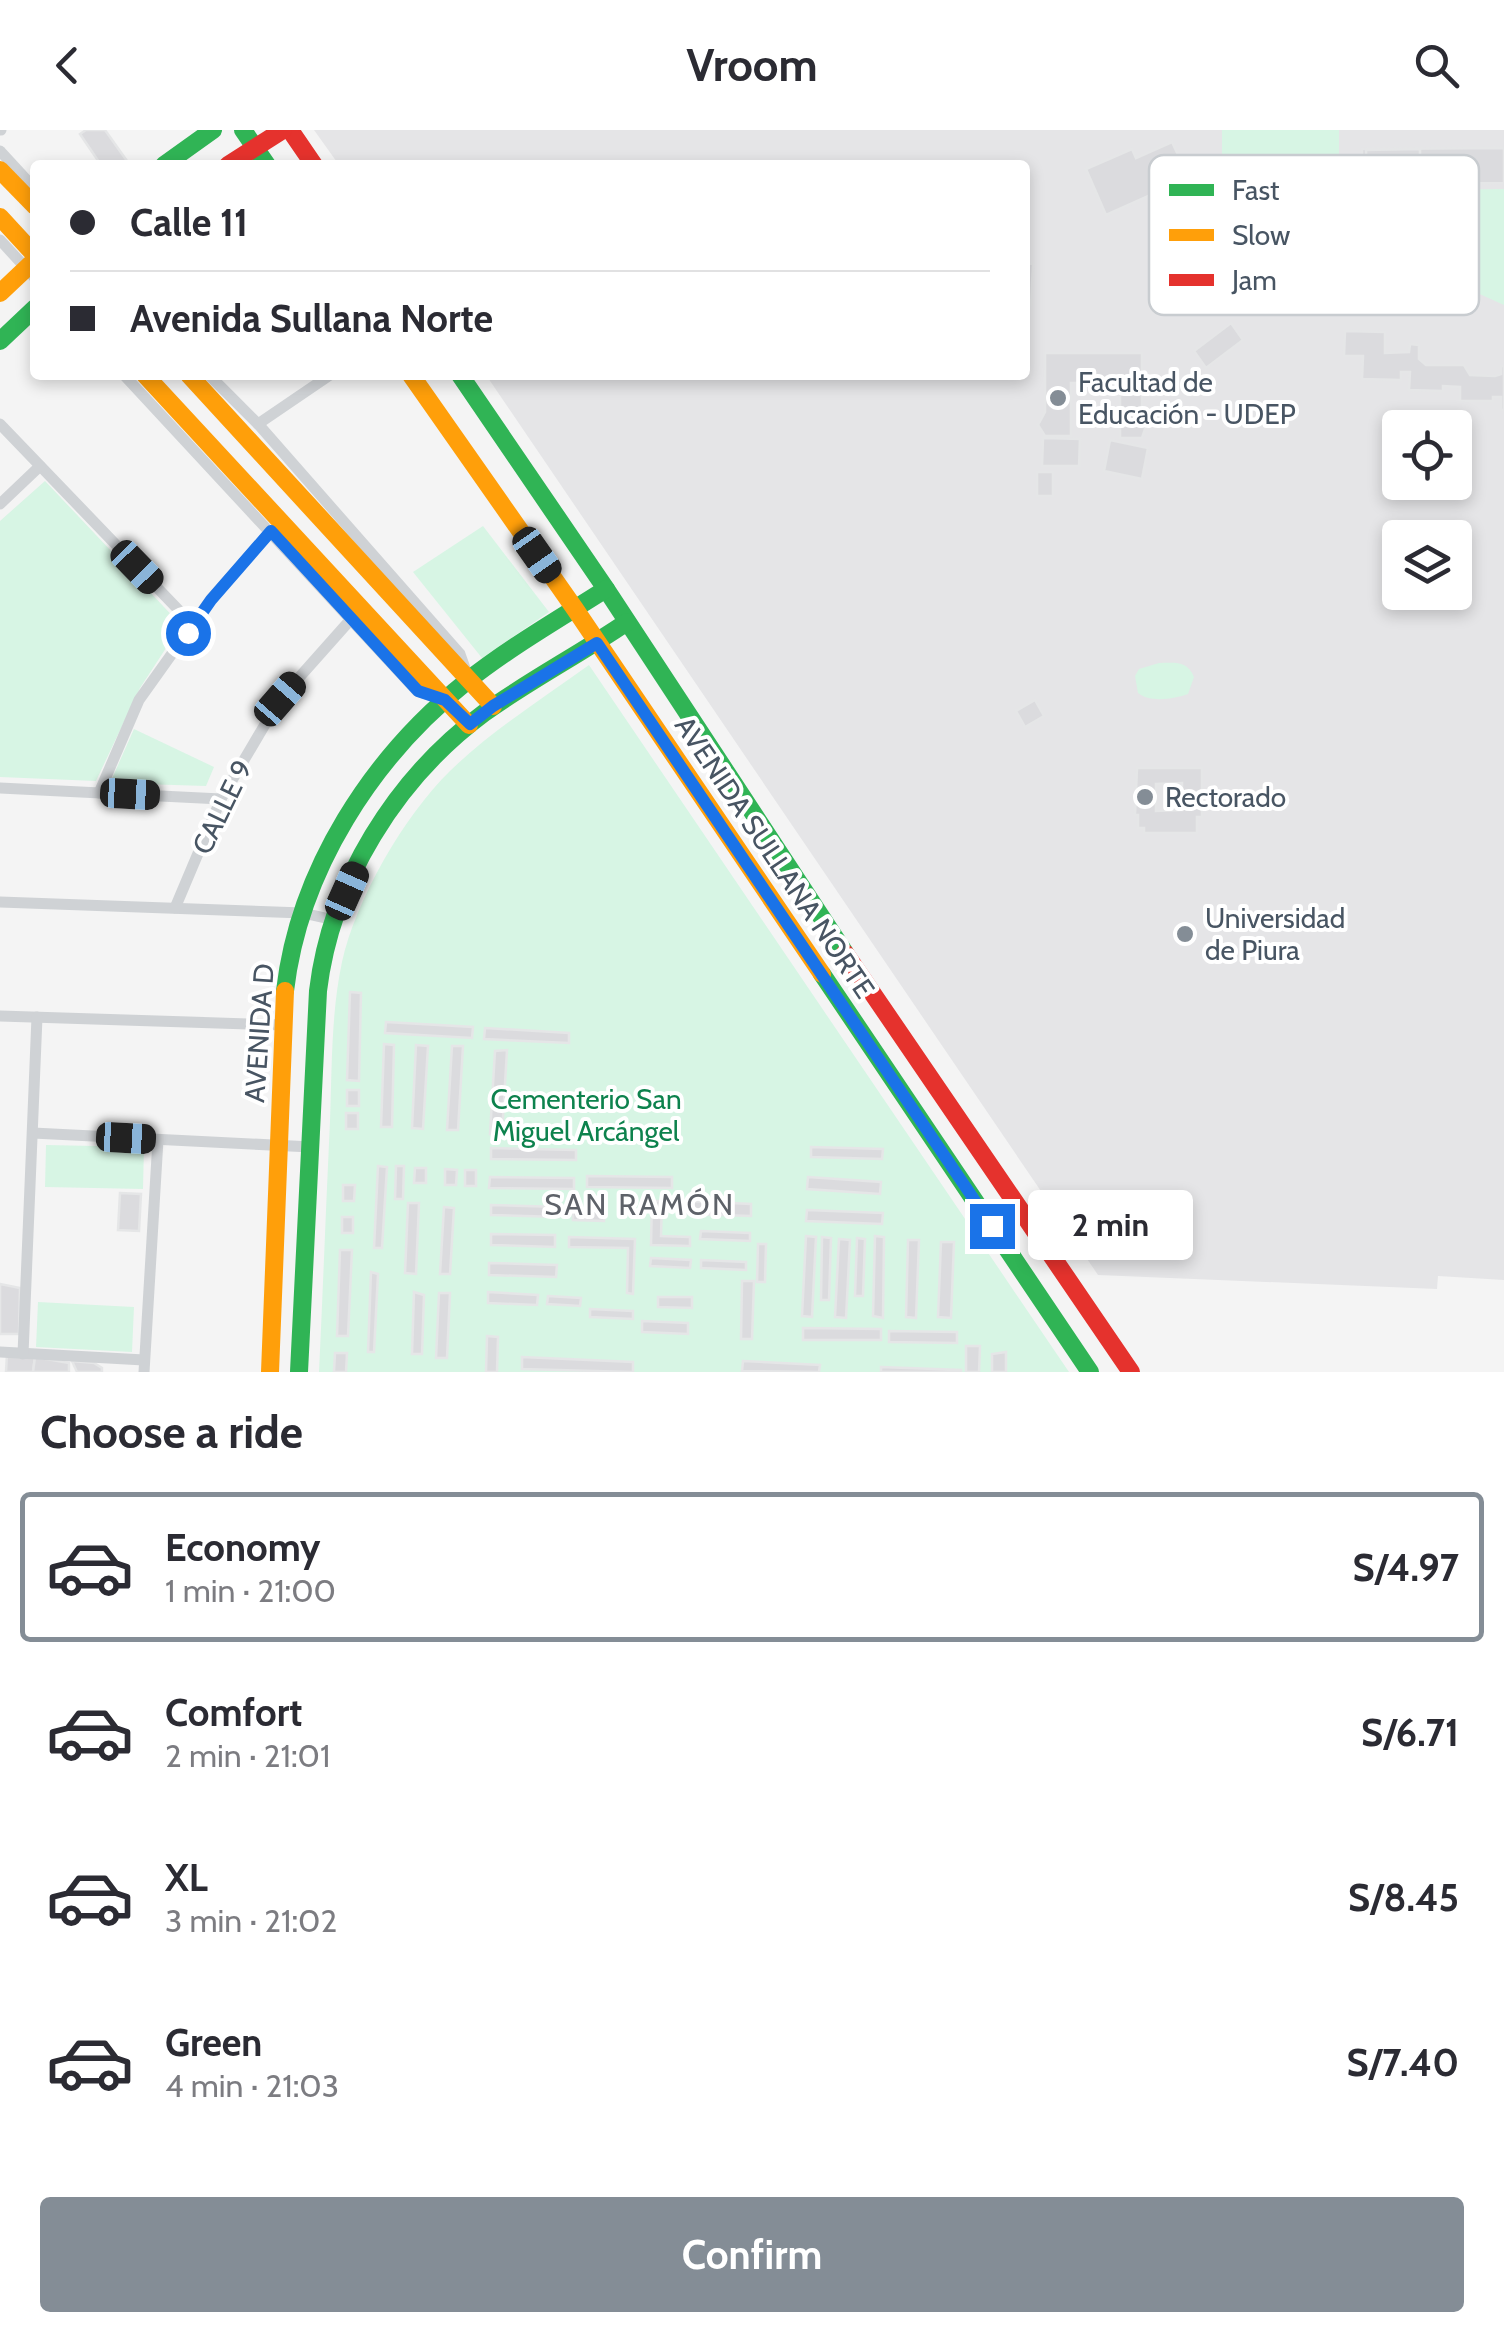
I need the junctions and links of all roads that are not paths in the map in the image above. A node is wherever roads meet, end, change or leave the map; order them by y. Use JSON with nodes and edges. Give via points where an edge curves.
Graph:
{"nodes":[{"id":1,"x":214,"y":130,"type":"edge"},
{"id":2,"x":243,"y":130,"type":"edge"},
{"id":3,"x":287,"y":130,"type":"edge"},
{"id":4,"x":254,"y":146,"type":"junction"},
{"id":5,"x":0,"y":152,"type":"edge"},
{"id":6,"x":171,"y":160,"type":"edge"},
{"id":7,"x":235,"y":160,"type":"edge"},
{"id":8,"x":264,"y":160,"type":"edge"},
{"id":9,"x":310,"y":160,"type":"edge"},
{"id":10,"x":0,"y":170,"type":"edge"},
{"id":11,"x":30,"y":184,"type":"edge"},
{"id":12,"x":30,"y":201,"type":"edge"},
{"id":13,"x":0,"y":217,"type":"edge"},
{"id":14,"x":0,"y":240,"type":"edge"},
{"id":15,"x":30,"y":261,"type":"edge"},
{"id":16,"x":30,"y":263,"type":"edge"},
{"id":17,"x":30,"y":268,"type":"edge"},
{"id":18,"x":0,"y":294,"type":"edge"},
{"id":19,"x":30,"y":313,"type":"edge"},
{"id":20,"x":0,"y":342,"type":"edge"},
{"id":21,"x":129,"y":380,"type":"edge"},
{"id":22,"x":150,"y":380,"type":"edge"},
{"id":23,"x":194,"y":380,"type":"edge"},
{"id":24,"x":215,"y":380,"type":"edge"},
{"id":25,"x":323,"y":380,"type":"edge"},
{"id":26,"x":415,"y":380,"type":"edge"},
{"id":27,"x":463,"y":380,"type":"edge"},
{"id":28,"x":0,"y":424,"type":"edge"},
{"id":29,"x":258,"y":424,"type":"junction"},
{"id":30,"x":40,"y":466,"type":"junction"},
{"id":31,"x":0,"y":504,"type":"edge"},
{"id":32,"x":271,"y":531,"type":"junction"},
{"id":33,"x":606,"y":589,"type":"junction"},
{"id":34,"x":575,"y":609,"type":"junction"},
{"id":35,"x":352,"y":618,"type":"junction"},
{"id":36,"x":627,"y":622,"type":"junction"},
{"id":37,"x":193,"y":625,"type":"junction"},
{"id":38,"x":597,"y":643,"type":"junction"},
{"id":39,"x":468,"y":680,"type":"junction"},
{"id":40,"x":445,"y":700,"type":"junction"},
{"id":41,"x":493,"y":706,"type":"junction"},
{"id":42,"x":470,"y":724,"type":"junction"},
{"id":43,"x":0,"y":788,"type":"edge"},
{"id":44,"x":99,"y":793,"type":"junction"},
{"id":45,"x":221,"y":799,"type":"junction"},
{"id":46,"x":0,"y":902,"type":"edge"},
{"id":47,"x":175,"y":908,"type":"junction"},
{"id":48,"x":303,"y":913,"type":"junction"},
{"id":49,"x":334,"y":920,"type":"junction"},
{"id":50,"x":0,"y":1016,"type":"edge"},
{"id":51,"x":37,"y":1017,"type":"junction"},
{"id":52,"x":283,"y":1025,"type":"junction"},
{"id":53,"x":33,"y":1133,"type":"junction"},
{"id":54,"x":158,"y":1140,"type":"junction"},
{"id":55,"x":280,"y":1146,"type":"junction"},
{"id":56,"x":311,"y":1147,"type":"junction"},
{"id":57,"x":0,"y":1352,"type":"edge"},
{"id":58,"x":24,"y":1354,"type":"junction"},
{"id":59,"x":144,"y":1366,"type":"edge"},
{"id":60,"x":270,"y":1372,"type":"edge"},
{"id":61,"x":299,"y":1372,"type":"edge"},
{"id":62,"x":1090,"y":1372,"type":"edge"},
{"id":63,"x":1130,"y":1372,"type":"edge"}],
"edges":[{"from":1,"to":6,"type":"main road"},
{"from":2,"to":4,"type":"main road"},
{"from":3,"to":4,"type":"main road"},
{"from":3,"to":9,"type":"main road"},
{"from":4,"to":7,"type":"main road"},
{"from":4,"to":8,"type":"main road"},
{"from":5,"to":11,"type":"street"},
{"from":10,"to":12,"type":"main road"},
{"from":13,"to":15,"type":"main road"},
{"from":14,"to":16,"type":"street"},
{"from":17,"to":18,"type":"main road"},
{"from":19,"to":20,"type":"main road"},
{"from":21,"to":32,"type":"street"},
{"from":22,"to":40,"type":"main road"},
{"from":23,"to":39,"type":"main road"},
{"from":24,"to":29,"type":"street"},
{"from":25,"to":29,"type":"street"},
{"from":26,"to":34,"type":"main road","name":"AVENIDA SULLANA NORTE"},
{"from":27,"to":33,"type":"main road","name":"AVENIDA SULLANA NORTE"},
{"from":28,"to":30,"type":"street"},
{"from":29,"to":39,"type":"street","via":[[460,654]]},
{"from":30,"to":31,"type":"street"},
{"from":30,"to":37,"type":"street"},
{"from":32,"to":35,"type":"street"},
{"from":32,"to":37,"type":"street"},
{"from":33,"to":34,"type":"main road","name":"AVENIDA D"},
{"from":33,"to":36,"type":"main road","name":"AVENIDA SULLANA NORTE"},
{"from":34,"to":38,"type":"main road","name":"AVENIDA SULLANA NORTE"},
{"from":34,"to":39,"type":"main road","name":"AVENIDA D"},
{"from":35,"to":40,"type":"street","via":[[418,691]]},
{"from":35,"to":45,"type":"street","name":"CALLE 9","via":[[280,699]]},
{"from":36,"to":38,"type":"main road","name":"AVENIDA D"},
{"from":36,"to":63,"type":"main road","name":"AVENIDA SULLANA NORTE"},
{"from":37,"to":44,"type":"street","via":[[140,700]]},
{"from":38,"to":41,"type":"main road","name":"AVENIDA D"},
{"from":38,"to":62,"type":"main road","name":"AVENIDA SULLANA NORTE"},
{"from":39,"to":40,"type":"main road","name":"AVENIDA D"},
{"from":39,"to":41,"type":"main road"},
{"from":40,"to":42,"type":"main road"},
{"from":40,"to":48,"type":"main road","name":"AVENIDA D","via":[[363,794],[326,853]]},
{"from":41,"to":42,"type":"main road","name":"AVENIDA D"},
{"from":42,"to":49,"type":"main road","name":"AVENIDA D","via":[[438,752],[388,815]]},
{"from":43,"to":44,"type":"street"},
{"from":44,"to":45,"type":"street"},
{"from":45,"to":47,"type":"street","name":"CALLE 9"},
{"from":46,"to":47,"type":"street"},
{"from":47,"to":48,"type":"street"},
{"from":48,"to":49,"type":"street"},
{"from":48,"to":52,"type":"main road","name":"AVENIDA D"},
{"from":49,"to":56,"type":"main road","name":"AVENIDA D","via":[[322,966]]},
{"from":50,"to":51,"type":"street"},
{"from":51,"to":52,"type":"street"},
{"from":51,"to":53,"type":"street"},
{"from":52,"to":55,"type":"main road","name":"AVENIDA D"},
{"from":53,"to":54,"type":"street"},
{"from":53,"to":58,"type":"street"},
{"from":54,"to":55,"type":"street"},
{"from":54,"to":59,"type":"street"},
{"from":55,"to":56,"type":"street"},
{"from":55,"to":60,"type":"main road","name":"AVENIDA D"},
{"from":56,"to":61,"type":"main road","name":"AVENIDA D"},
{"from":57,"to":58,"type":"street"},
{"from":58,"to":59,"type":"street"}]}
